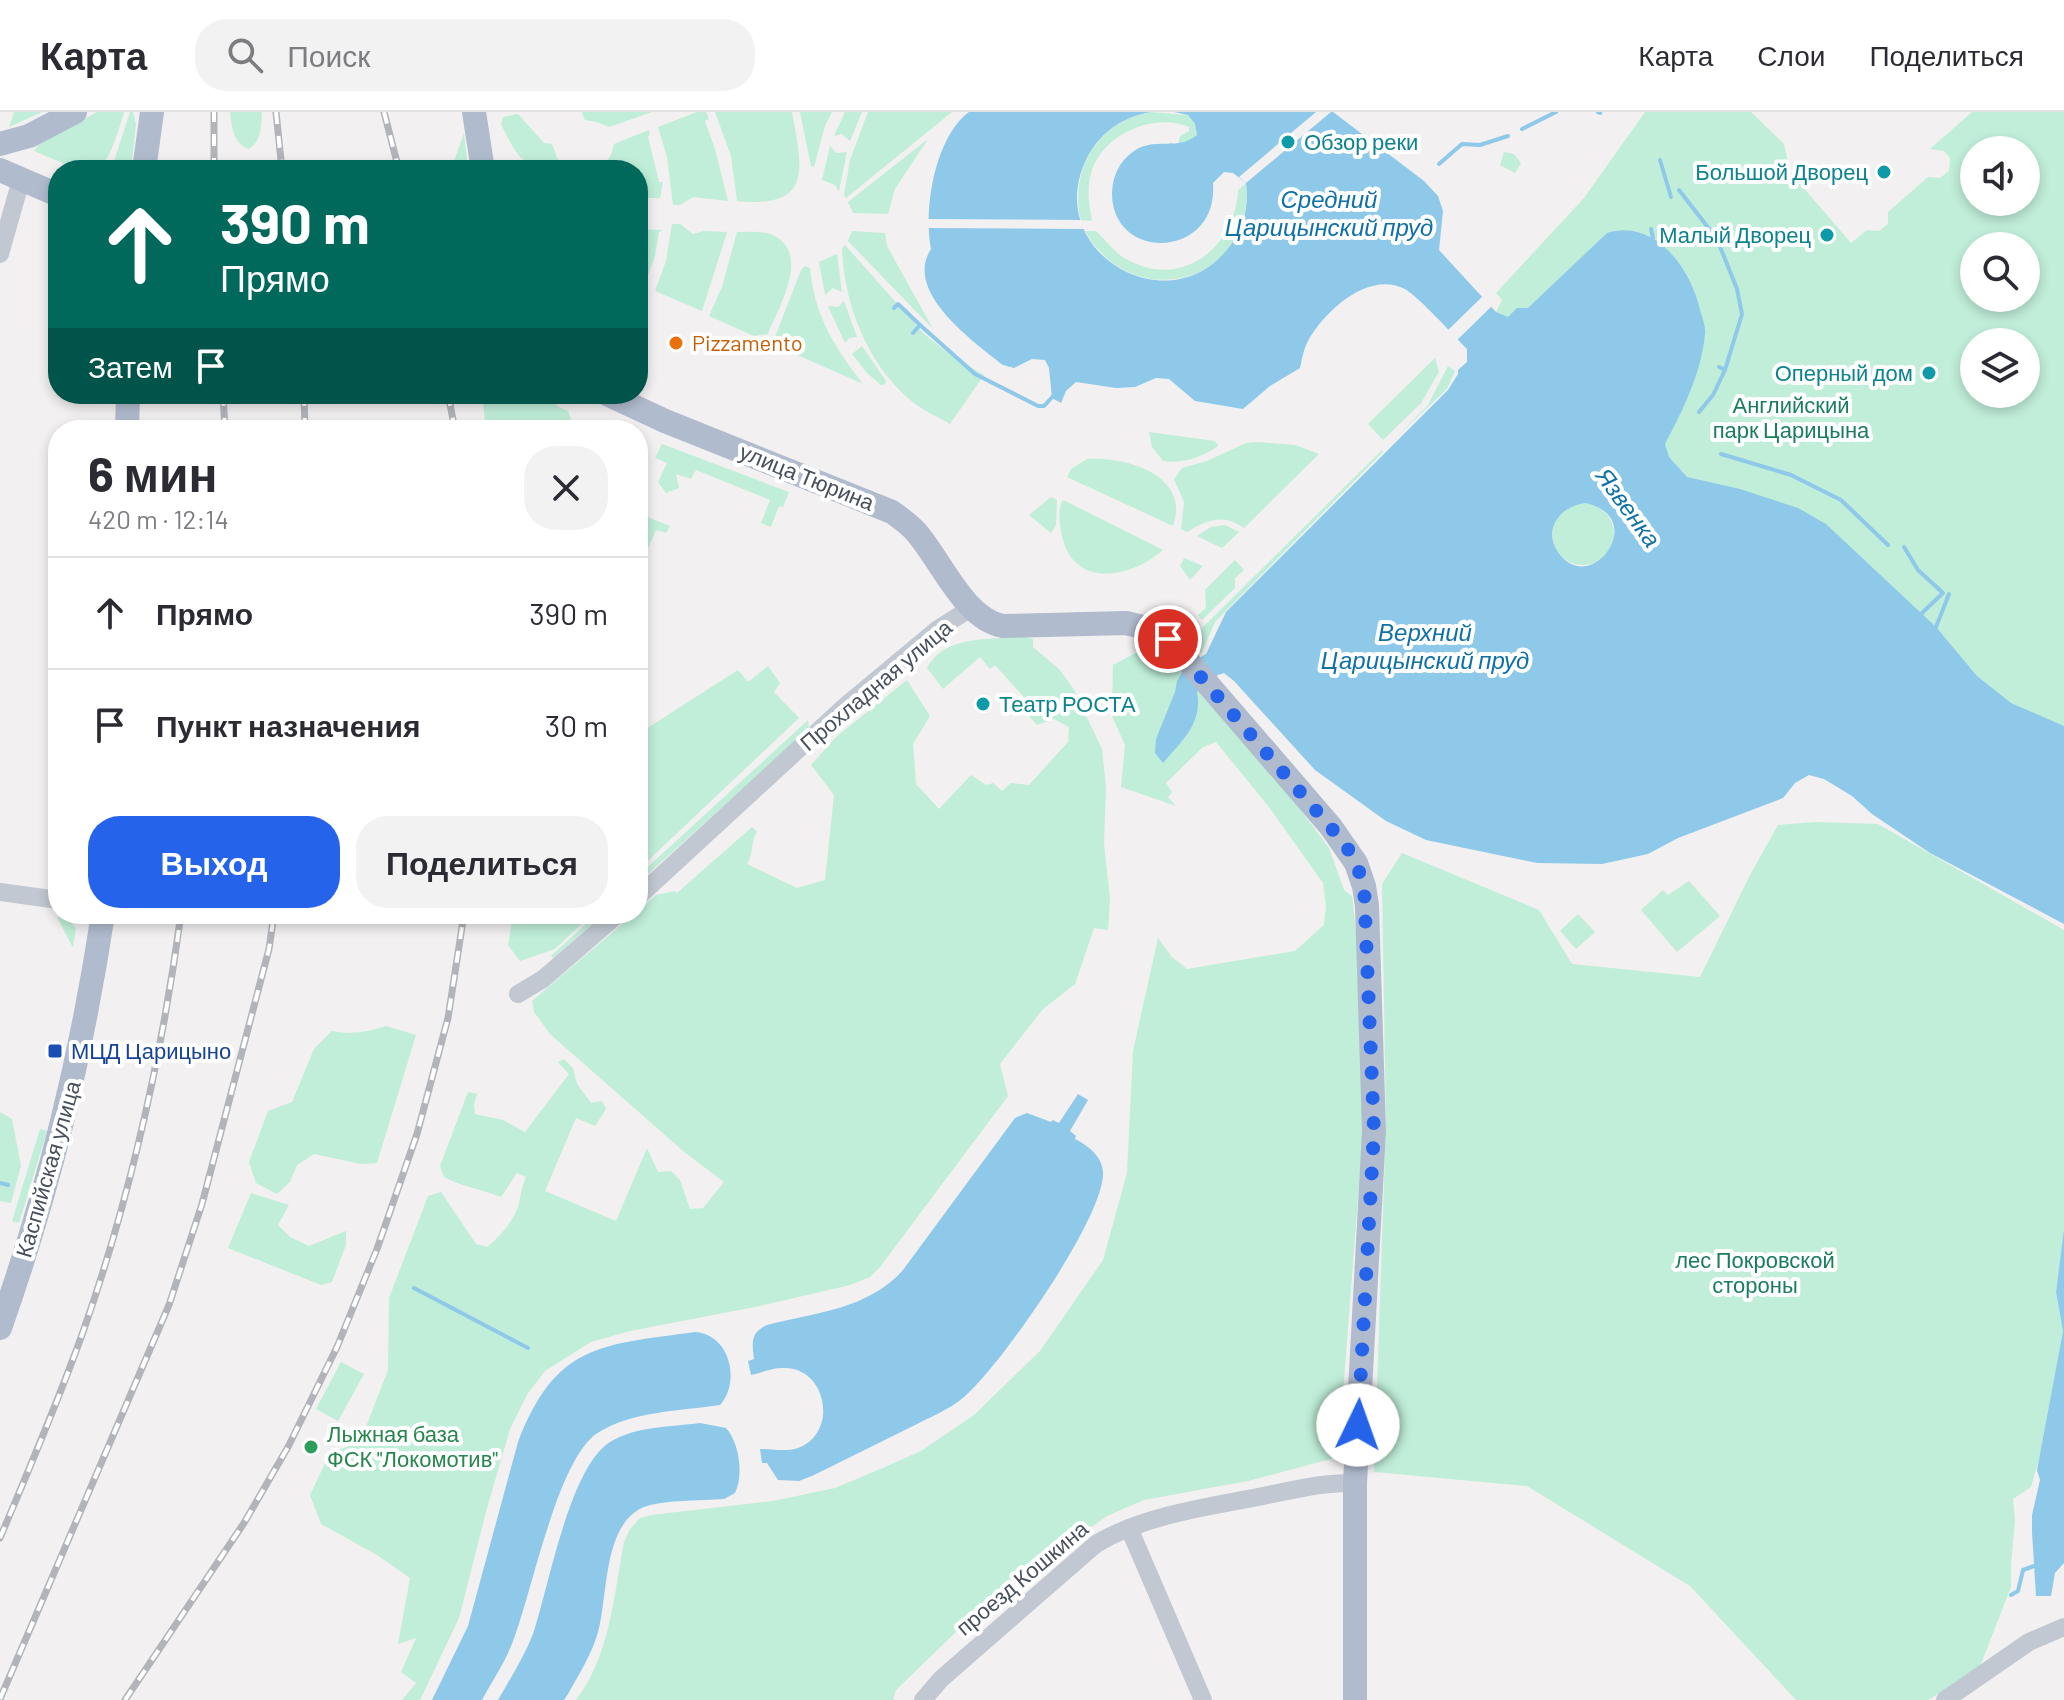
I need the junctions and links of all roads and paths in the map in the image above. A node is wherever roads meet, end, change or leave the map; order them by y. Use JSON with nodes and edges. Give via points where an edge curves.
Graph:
{"nodes":[{"id":1,"x":75,"y":112,"type":"edge"},
{"id":2,"x":152,"y":112,"type":"edge"},
{"id":3,"x":474,"y":112,"type":"edge"},
{"id":4,"x":29,"y":136,"type":"junction"},
{"id":5,"x":479,"y":137,"type":"junction"},
{"id":6,"x":0,"y":144,"type":"edge"},
{"id":7,"x":145,"y":160,"type":"edge"},
{"id":8,"x":473,"y":160,"type":"edge"},
{"id":9,"x":482,"y":160,"type":"edge"},
{"id":10,"x":13,"y":176,"type":"edge"},
{"id":11,"x":48,"y":191,"type":"edge"},
{"id":12,"x":0,"y":254,"type":"edge"},
{"id":13,"x":628,"y":404,"type":"edge"},
{"id":14,"x":971,"y":608,"type":"junction"},
{"id":15,"x":648,"y":888,"type":"edge"},
{"id":16,"x":0,"y":892,"type":"edge"},
{"id":17,"x":48,"y":899,"type":"edge"},
{"id":18,"x":101,"y":924,"type":"edge"},
{"id":19,"x":606,"y":924,"type":"edge"},
{"id":20,"x":518,"y":994,"type":"dead end"},
{"id":21,"x":0,"y":1328,"type":"edge"},
{"id":22,"x":1355,"y":1483,"type":"junction"},
{"id":23,"x":1129,"y":1528,"type":"junction"},
{"id":24,"x":2064,"y":1627,"type":"edge"},
{"id":25,"x":923,"y":1700,"type":"edge"},
{"id":26,"x":1203,"y":1700,"type":"edge"},
{"id":27,"x":1355,"y":1700,"type":"edge"},
{"id":28,"x":1945,"y":1700,"type":"edge"}],
"edges":[{"from":1,"to":4,"type":"main road"},
{"from":2,"to":7,"type":"main road"},
{"from":3,"to":5,"type":"main road"},
{"from":4,"to":6,"type":"main road"},
{"from":4,"to":10,"type":"main road"},
{"from":5,"to":8,"type":"street"},
{"from":5,"to":9,"type":"main road"},
{"from":10,"to":11,"type":"main road"},
{"from":10,"to":12,"type":"street"},
{"from":13,"to":14,"type":"main road","name":"улица Тюрина","via":[[892,512],[917,533]]},
{"from":14,"to":15,"type":"street","name":"Прохладная улица","via":[[842,709]]},
{"from":14,"to":22,"type":"main road","name":"Прохладная улица","via":[[1003,626],[1126,623],[1159,633],[1214,690],[1356,863],[1364,887],[1374,1131]]},
{"from":16,"to":17,"type":"street"},
{"from":18,"to":21,"type":"main road","name":"Каспийская улица","via":[[62,1130]]},
{"from":19,"to":20,"type":"street"},
{"from":22,"to":23,"type":"street","name":"проезд Кошкина","via":[[1236,1501]]},
{"from":22,"to":27,"type":"main road"},
{"from":23,"to":25,"type":"street","name":"проезд Кошкина","via":[[1096,1544]]},
{"from":23,"to":26,"type":"street"},
{"from":24,"to":28,"type":"street","via":[[2029,1642]]}]}
